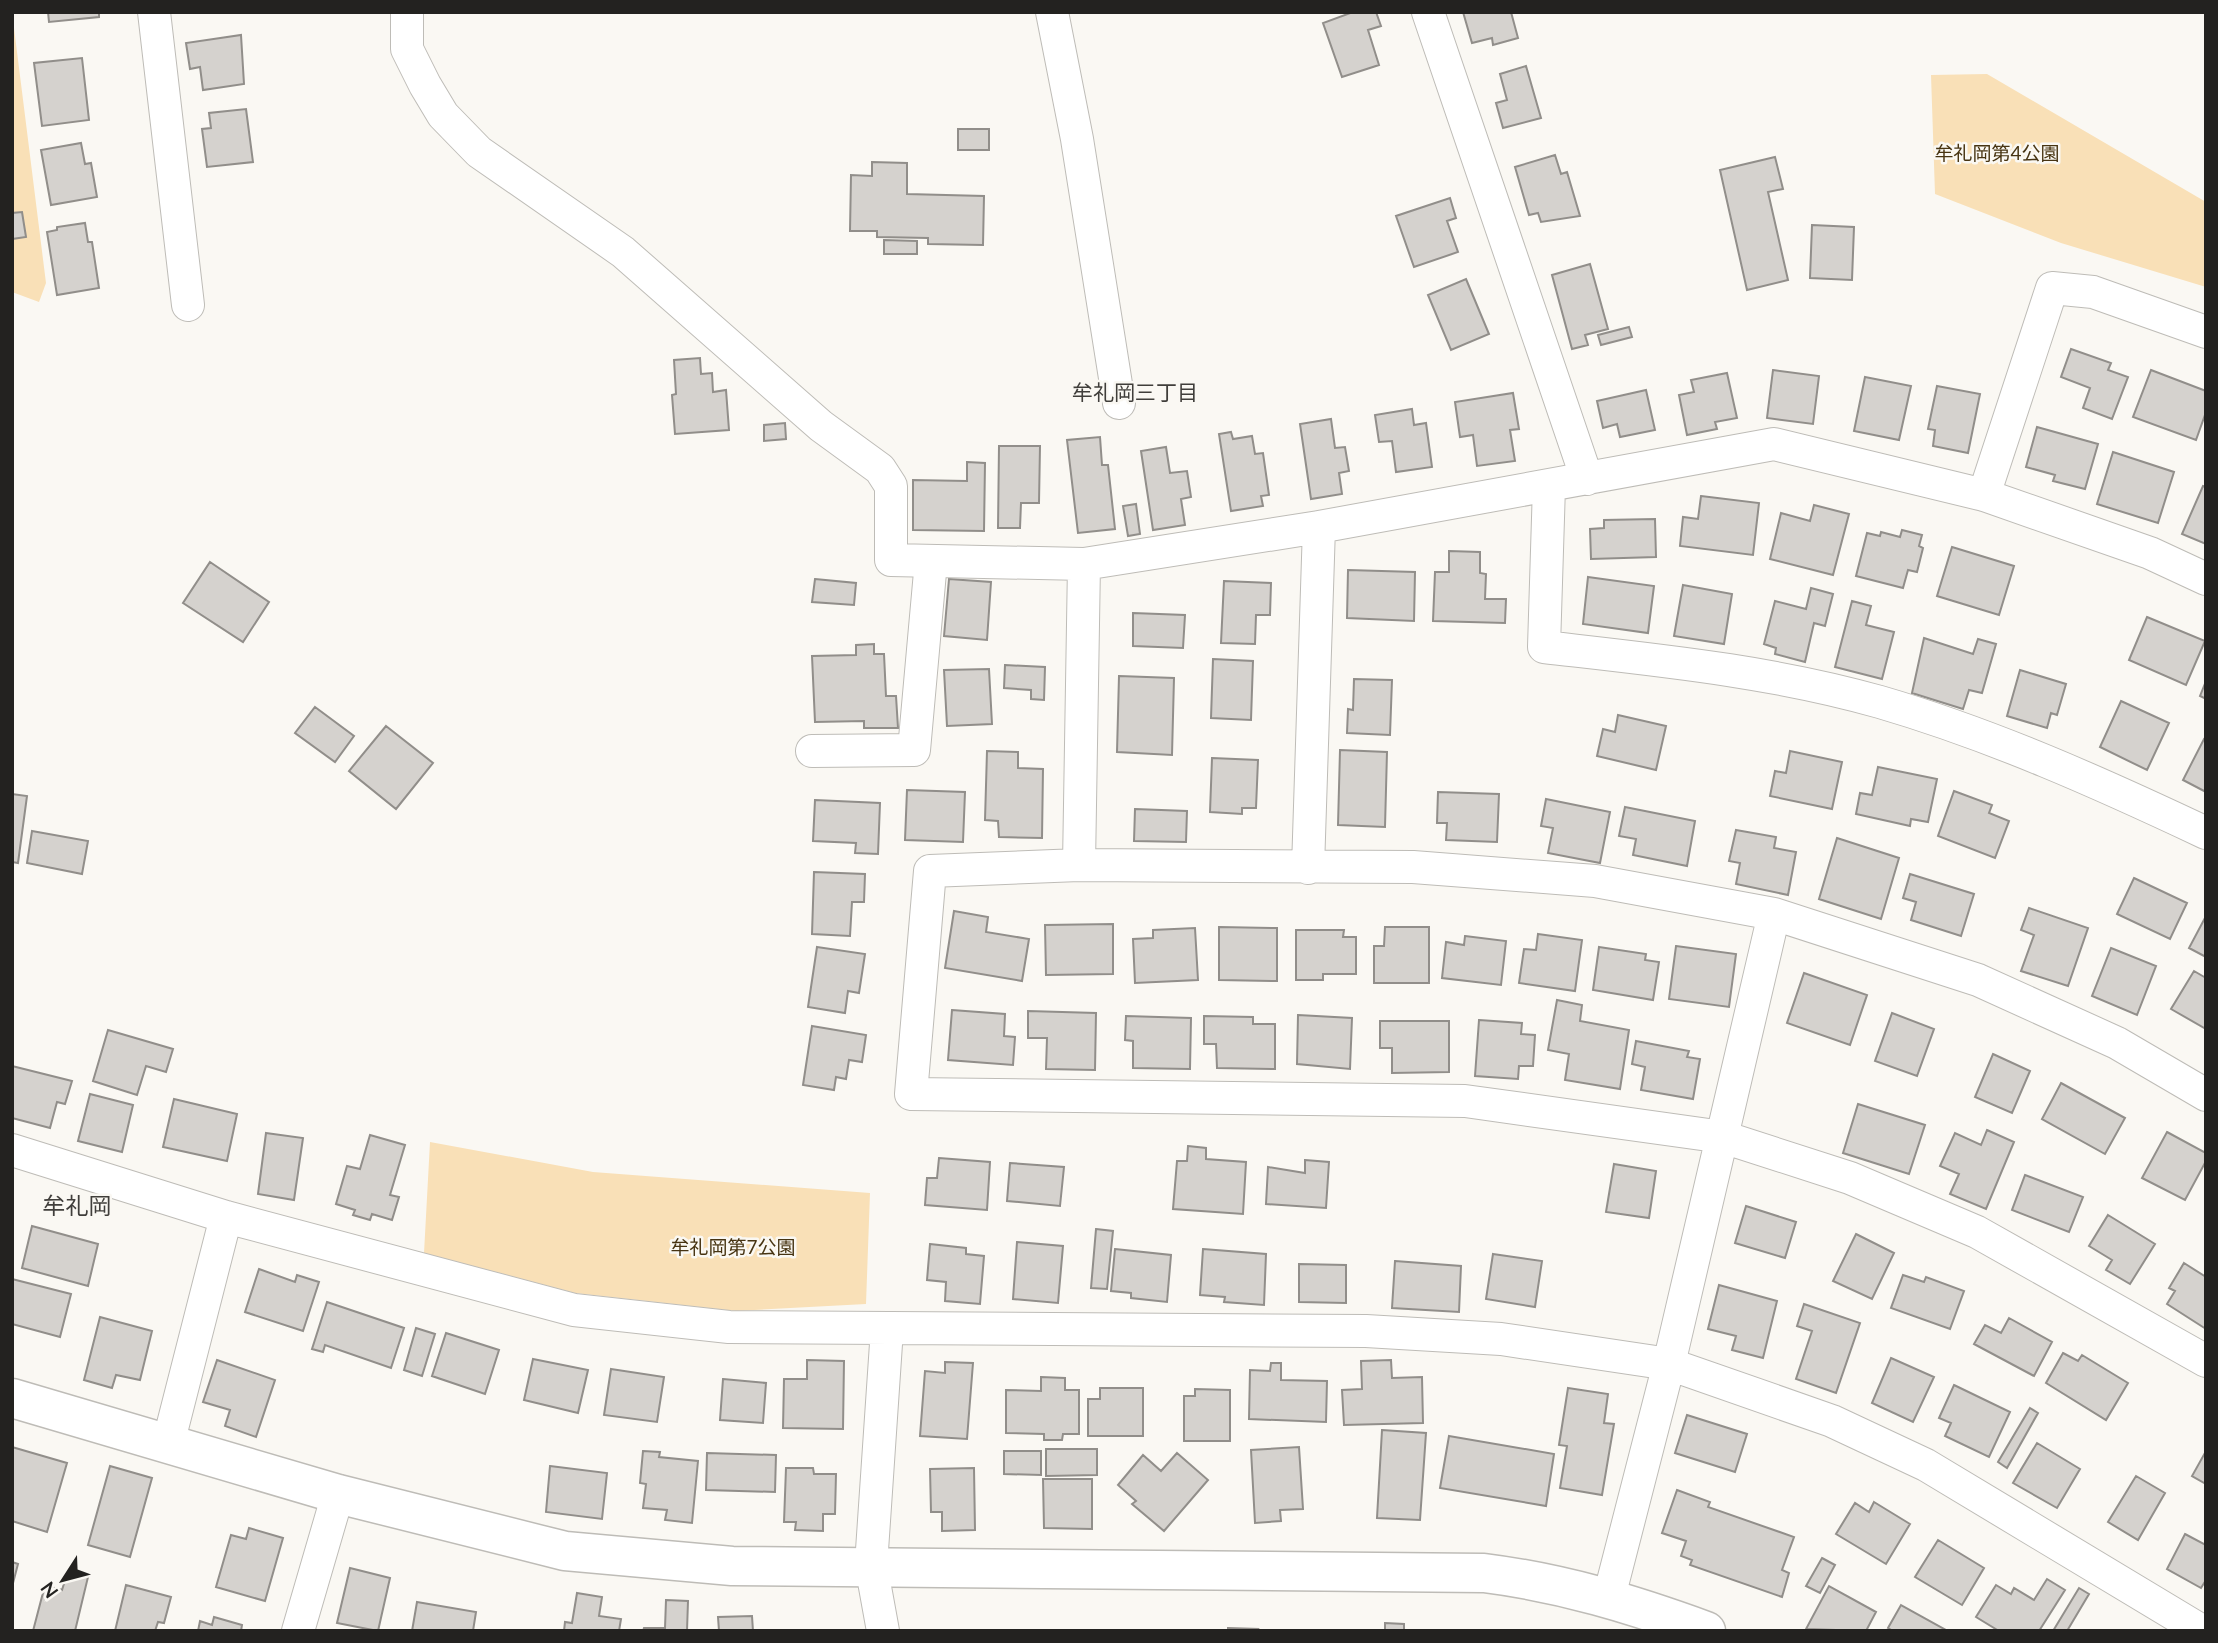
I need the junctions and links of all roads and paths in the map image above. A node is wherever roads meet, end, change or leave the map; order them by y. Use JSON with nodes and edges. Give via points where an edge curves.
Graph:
{"nodes":[{"id":1,"x":154,"y":12,"type":"edge"},
{"id":2,"x":407,"y":12,"type":"edge"},
{"id":3,"x":1428,"y":12,"type":"edge"},
{"id":4,"x":1059,"y":18,"type":"edge"},
{"id":5,"x":188,"y":305,"type":"dead end"},
{"id":6,"x":2206,"y":332,"type":"edge"},
{"id":7,"x":1119,"y":403,"type":"dead end"},
{"id":8,"x":1587,"y":479,"type":"junction"},
{"id":9,"x":1549,"y":486,"type":"junction"},
{"id":10,"x":1984,"y":495,"type":"junction"},
{"id":11,"x":1319,"y":527,"type":"junction"},
{"id":12,"x":931,"y":561,"type":"junction"},
{"id":13,"x":1084,"y":564,"type":"junction"},
{"id":14,"x":2206,"y":579,"type":"edge"},
{"id":15,"x":812,"y":751,"type":"dead end"},
{"id":16,"x":2206,"y":833,"type":"edge"},
{"id":17,"x":1079,"y":865,"type":"junction"},
{"id":18,"x":1308,"y":868,"type":"junction"},
{"id":19,"x":1774,"y":914,"type":"junction"},
{"id":20,"x":2206,"y":1095,"type":"edge"},
{"id":21,"x":1723,"y":1137,"type":"junction"},
{"id":22,"x":12,"y":1150,"type":"edge"},
{"id":23,"x":226,"y":1217,"type":"junction"},
{"id":24,"x":887,"y":1329,"type":"junction"},
{"id":25,"x":2206,"y":1361,"type":"edge"},
{"id":26,"x":1669,"y":1364,"type":"junction"},
{"id":27,"x":12,"y":1398,"type":"edge"},
{"id":28,"x":168,"y":1444,"type":"junction"},
{"id":29,"x":338,"y":1494,"type":"junction"},
{"id":30,"x":871,"y":1565,"type":"junction"},
{"id":31,"x":1609,"y":1597,"type":"junction"},
{"id":32,"x":2204,"y":1630,"type":"edge"},
{"id":33,"x":298,"y":1631,"type":"edge"},
{"id":34,"x":883,"y":1631,"type":"edge"},
{"id":35,"x":1706,"y":1631,"type":"edge"}],
"edges":[{"from":1,"to":5,"type":"street"},
{"from":2,"to":12,"type":"street","via":[[407,49],[443,115],[479,152],[623,252],[821,426],[880,469],[891,486],[891,560]]},
{"from":3,"to":8,"type":"street"},
{"from":4,"to":7,"type":"street"},
{"from":6,"to":10,"type":"street","via":[[2093,292],[2052,288]]},
{"from":8,"to":9,"type":"street"},
{"from":8,"to":10,"type":"street","via":[[1774,444]]},
{"from":9,"to":11,"type":"street"},
{"from":9,"to":16,"type":"street","via":[[1544,647],[1733,670],[1880,702],[2062,766]]},
{"from":10,"to":14,"type":"street","via":[[2150,553]]},
{"from":11,"to":13,"type":"street"},
{"from":11,"to":18,"type":"street"},
{"from":12,"to":13,"type":"street"},
{"from":12,"to":15,"type":"street","via":[[914,750]]},
{"from":13,"to":17,"type":"street"},
{"from":17,"to":18,"type":"street"},
{"from":17,"to":21,"type":"street","via":[[930,871],[911,1094],[1465,1101]]},
{"from":18,"to":19,"type":"street","via":[[1413,867],[1595,881]]},
{"from":19,"to":20,"type":"street","via":[[1978,980],[2117,1043]]},
{"from":19,"to":21,"type":"street"},
{"from":21,"to":25,"type":"street","via":[[1850,1178],[1977,1232]]},
{"from":21,"to":26,"type":"street"},
{"from":22,"to":23,"type":"street"},
{"from":23,"to":24,"type":"street","via":[[574,1310],[729,1327]]},
{"from":23,"to":28,"type":"street"},
{"from":24,"to":26,"type":"street","via":[[1366,1332],[1501,1339]]},
{"from":24,"to":30,"type":"street"},
{"from":26,"to":31,"type":"street"},
{"from":26,"to":32,"type":"street","via":[[1832,1421],[1926,1465]]},
{"from":27,"to":28,"type":"street"},
{"from":28,"to":29,"type":"street"},
{"from":29,"to":30,"type":"street","via":[[565,1551],[732,1566]]},
{"from":29,"to":33,"type":"street"},
{"from":30,"to":31,"type":"street","via":[[1485,1573],[1544,1580]]},
{"from":30,"to":34,"type":"street"},
{"from":31,"to":35,"type":"street"}]}
